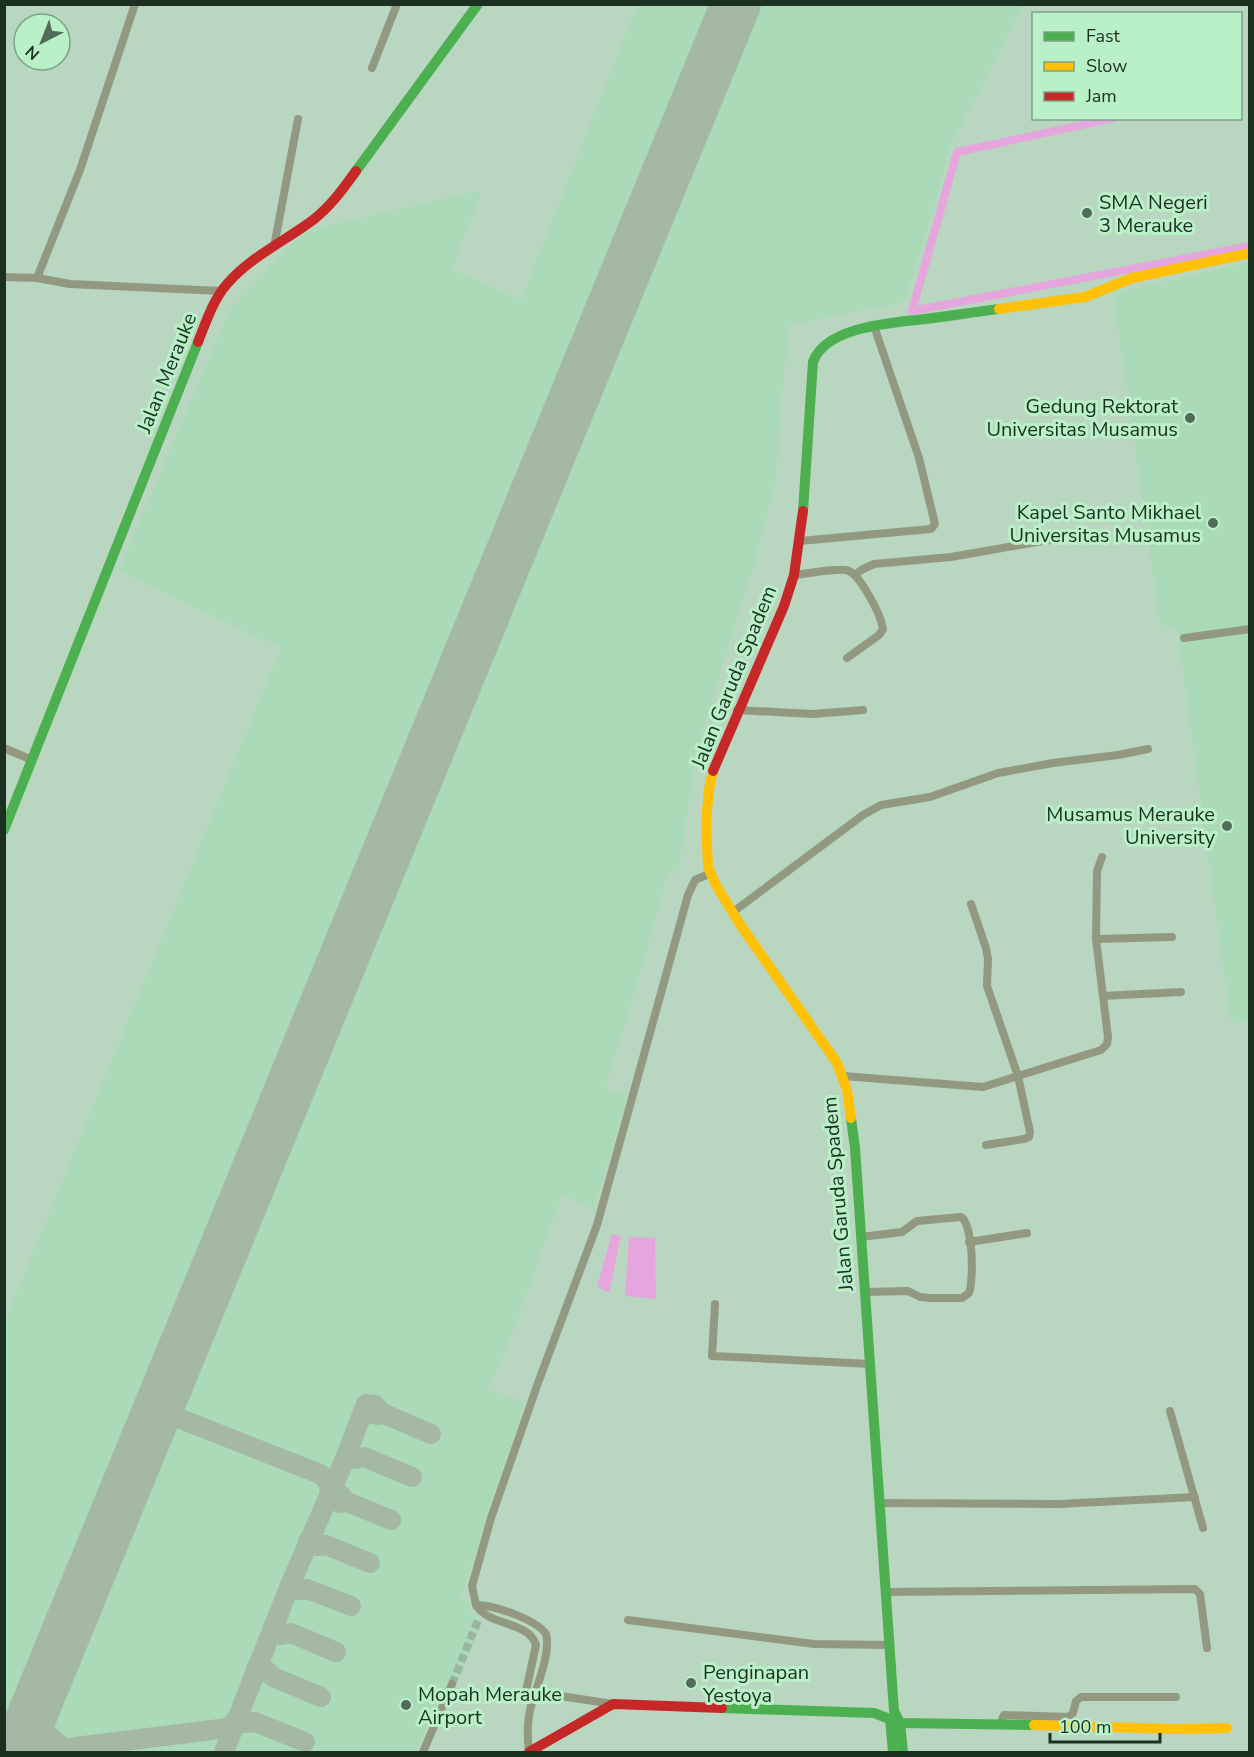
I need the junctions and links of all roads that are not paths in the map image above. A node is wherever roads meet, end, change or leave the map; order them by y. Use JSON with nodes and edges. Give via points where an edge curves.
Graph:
{"nodes":[{"id":1,"x":135,"y":4,"type":"edge"},
{"id":2,"x":397,"y":4,"type":"edge"},
{"id":3,"x":478,"y":4,"type":"edge"},
{"id":4,"x":372,"y":68,"type":"dead end"},
{"id":5,"x":298,"y":119,"type":"dead end"},
{"id":6,"x":274,"y":247,"type":"junction"},
{"id":7,"x":1250,"y":253,"type":"edge"},
{"id":8,"x":4,"y":277,"type":"edge"},
{"id":9,"x":37,"y":278,"type":"junction"},
{"id":10,"x":221,"y":291,"type":"junction"},
{"id":11,"x":874,"y":326,"type":"junction"},
{"id":12,"x":1077,"y":535,"type":"dead end"},
{"id":13,"x":800,"y":541,"type":"junction"},
{"id":14,"x":794,"y":575,"type":"junction"},
{"id":15,"x":855,"y":575,"type":"junction"},
{"id":16,"x":1250,"y":629,"type":"edge"},
{"id":17,"x":1184,"y":638,"type":"dead end"},
{"id":18,"x":847,"y":658,"type":"dead end"},
{"id":19,"x":737,"y":710,"type":"junction"},
{"id":20,"x":863,"y":710,"type":"dead end"},
{"id":21,"x":4,"y":748,"type":"edge"},
{"id":22,"x":1148,"y":749,"type":"dead end"},
{"id":23,"x":32,"y":760,"type":"junction"},
{"id":24,"x":4,"y":830,"type":"edge"},
{"id":25,"x":1102,"y":857,"type":"dead end"},
{"id":26,"x":711,"y":873,"type":"junction"},
{"id":27,"x":971,"y":904,"type":"dead end"},
{"id":28,"x":733,"y":912,"type":"junction"},
{"id":29,"x":1172,"y":938,"type":"dead end"},
{"id":30,"x":1096,"y":939,"type":"junction"},
{"id":31,"x":1181,"y":992,"type":"dead end"},
{"id":32,"x":1103,"y":996,"type":"junction"},
{"id":33,"x":843,"y":1076,"type":"junction"},
{"id":34,"x":1018,"y":1076,"type":"junction"},
{"id":35,"x":986,"y":1145,"type":"dead end"},
{"id":36,"x":1027,"y":1233,"type":"dead end"},
{"id":37,"x":861,"y":1237,"type":"junction"},
{"id":38,"x":969,"y":1242,"type":"junction"},
{"id":39,"x":865,"y":1292,"type":"junction"},
{"id":40,"x":715,"y":1304,"type":"dead end"},
{"id":41,"x":871,"y":1364,"type":"junction"},
{"id":42,"x":1170,"y":1411,"type":"dead end"},
{"id":43,"x":1195,"y":1497,"type":"junction"},
{"id":44,"x":881,"y":1503,"type":"junction"},
{"id":45,"x":1203,"y":1528,"type":"dead end"},
{"id":46,"x":886,"y":1592,"type":"junction"},
{"id":47,"x":480,"y":1610,"type":"junction"},
{"id":48,"x":628,"y":1620,"type":"dead end"},
{"id":49,"x":889,"y":1645,"type":"junction"},
{"id":50,"x":1207,"y":1648,"type":"dead end"},
{"id":51,"x":452,"y":1684,"type":"tunnel mouth"},
{"id":52,"x":526,"y":1691,"type":"junction"},
{"id":53,"x":536,"y":1692,"type":"junction"},
{"id":54,"x":1176,"y":1697,"type":"dead end"},
{"id":55,"x":613,"y":1704,"type":"junction"},
{"id":56,"x":531,"y":1705,"type":"junction"},
{"id":57,"x":895,"y":1718,"type":"junction"},
{"id":58,"x":1000,"y":1724,"type":"junction"},
{"id":59,"x":1227,"y":1728,"type":"dead end"},
{"id":60,"x":423,"y":1752,"type":"edge"},
{"id":61,"x":529,"y":1752,"type":"edge"},
{"id":62,"x":893,"y":1752,"type":"edge"},
{"id":63,"x":903,"y":1752,"type":"edge"}],
"edges":[{"from":1,"to":9,"type":"street","via":[[80,170]]},
{"from":2,"to":4,"type":"street"},
{"from":3,"to":6,"type":"main road","name":"Jalan Merauke","via":[[336,199]]},
{"from":5,"to":6,"type":"street"},
{"from":6,"to":10,"type":"main road","name":"Jalan Merauke","via":[[245,267]]},
{"from":7,"to":11,"type":"main road","name":"Jalan Garuda Spadem","via":[[1132,278],[1084,297]]},
{"from":8,"to":9,"type":"street"},
{"from":9,"to":10,"type":"street","via":[[70,284]]},
{"from":10,"to":23,"type":"main road","name":"Jalan Merauke"},
{"from":11,"to":13,"type":"main road","name":"Jalan Garuda Spadem","via":[[837,338],[822,347],[814,358]]},
{"from":11,"to":13,"type":"street","via":[[920,458],[935,524],[931,529]]},
{"from":12,"to":15,"type":"street","via":[[951,557],[874,564]]},
{"from":13,"to":14,"type":"main road","name":"Jalan Garuda Spadem"},
{"from":14,"to":15,"type":"street","via":[[845,570]]},
{"from":14,"to":19,"type":"main road","name":"Jalan Garuda Spadem"},
{"from":15,"to":18,"type":"street","via":[[883,629]]},
{"from":16,"to":17,"type":"street"},
{"from":19,"to":20,"type":"street","via":[[813,714]]},
{"from":19,"to":26,"type":"main road","name":"Jalan Garuda Spadem","via":[[715,763],[709,789],[706,841]]},
{"from":21,"to":23,"type":"street"},
{"from":22,"to":28,"type":"street","via":[[998,773],[930,797],[881,805]]},
{"from":23,"to":24,"type":"main road","name":"Jalan Merauke"},
{"from":25,"to":30,"type":"street","via":[[1097,871]]},
{"from":26,"to":28,"type":"main road","name":"Jalan Garuda Spadem"},
{"from":26,"to":47,"type":"street","via":[[695,880],[688,894],[597,1225],[491,1518],[472,1586]]},
{"from":27,"to":34,"type":"street","via":[[986,948],[987,987]]},
{"from":28,"to":33,"type":"main road","name":"Jalan Garuda Spadem"},
{"from":29,"to":30,"type":"street"},
{"from":30,"to":32,"type":"street"},
{"from":31,"to":32,"type":"street"},
{"from":32,"to":34,"type":"street","via":[[1108,1037],[1104,1047]]},
{"from":33,"to":34,"type":"street","via":[[971,1087]]},
{"from":33,"to":37,"type":"main road","name":"Jalan Garuda Spadem","via":[[855,1148]]},
{"from":34,"to":35,"type":"street","via":[[1030,1135]]},
{"from":36,"to":38,"type":"street"},
{"from":37,"to":38,"type":"street","via":[[902,1232],[917,1221],[961,1217]]},
{"from":37,"to":39,"type":"main road","name":"Jalan Garuda Spadem"},
{"from":38,"to":39,"type":"street","via":[[972,1281],[969,1293],[962,1298],[924,1298],[908,1291]]},
{"from":39,"to":41,"type":"main road","name":"Jalan Garuda Spadem"},
{"from":40,"to":41,"type":"street","via":[[712,1356]]},
{"from":41,"to":44,"type":"main road","name":"Jalan Garuda Spadem"},
{"from":42,"to":43,"type":"street"},
{"from":43,"to":44,"type":"street","via":[[1059,1504]]},
{"from":43,"to":45,"type":"street"},
{"from":44,"to":46,"type":"main road","name":"Jalan Garuda Spadem"},
{"from":46,"to":49,"type":"main road","name":"Jalan Garuda Spadem"},
{"from":46,"to":50,"type":"street","via":[[1195,1589],[1200,1594]]},
{"from":47,"to":52,"type":"street","via":[[533,1638],[536,1645]]},
{"from":47,"to":53,"type":"street","via":[[534,1623],[546,1634]]},
{"from":48,"to":49,"type":"street","via":[[813,1644]]},
{"from":49,"to":57,"type":"main road","name":"Jalan Garuda Spadem"},
{"from":51,"to":60,"type":"street"},
{"from":52,"to":53,"type":"street"},
{"from":52,"to":56,"type":"street"},
{"from":53,"to":55,"type":"street"},
{"from":53,"to":56,"type":"street"},
{"from":54,"to":58,"type":"street","via":[[1081,1697],[1070,1716],[1004,1715]]},
{"from":55,"to":57,"type":"main road","via":[[874,1713]]},
{"from":55,"to":61,"type":"main road"},
{"from":56,"to":61,"type":"street"},
{"from":57,"to":58,"type":"main road"},
{"from":57,"to":62,"type":"main road"},
{"from":57,"to":63,"type":"main road"},
{"from":58,"to":59,"type":"main road"}]}
